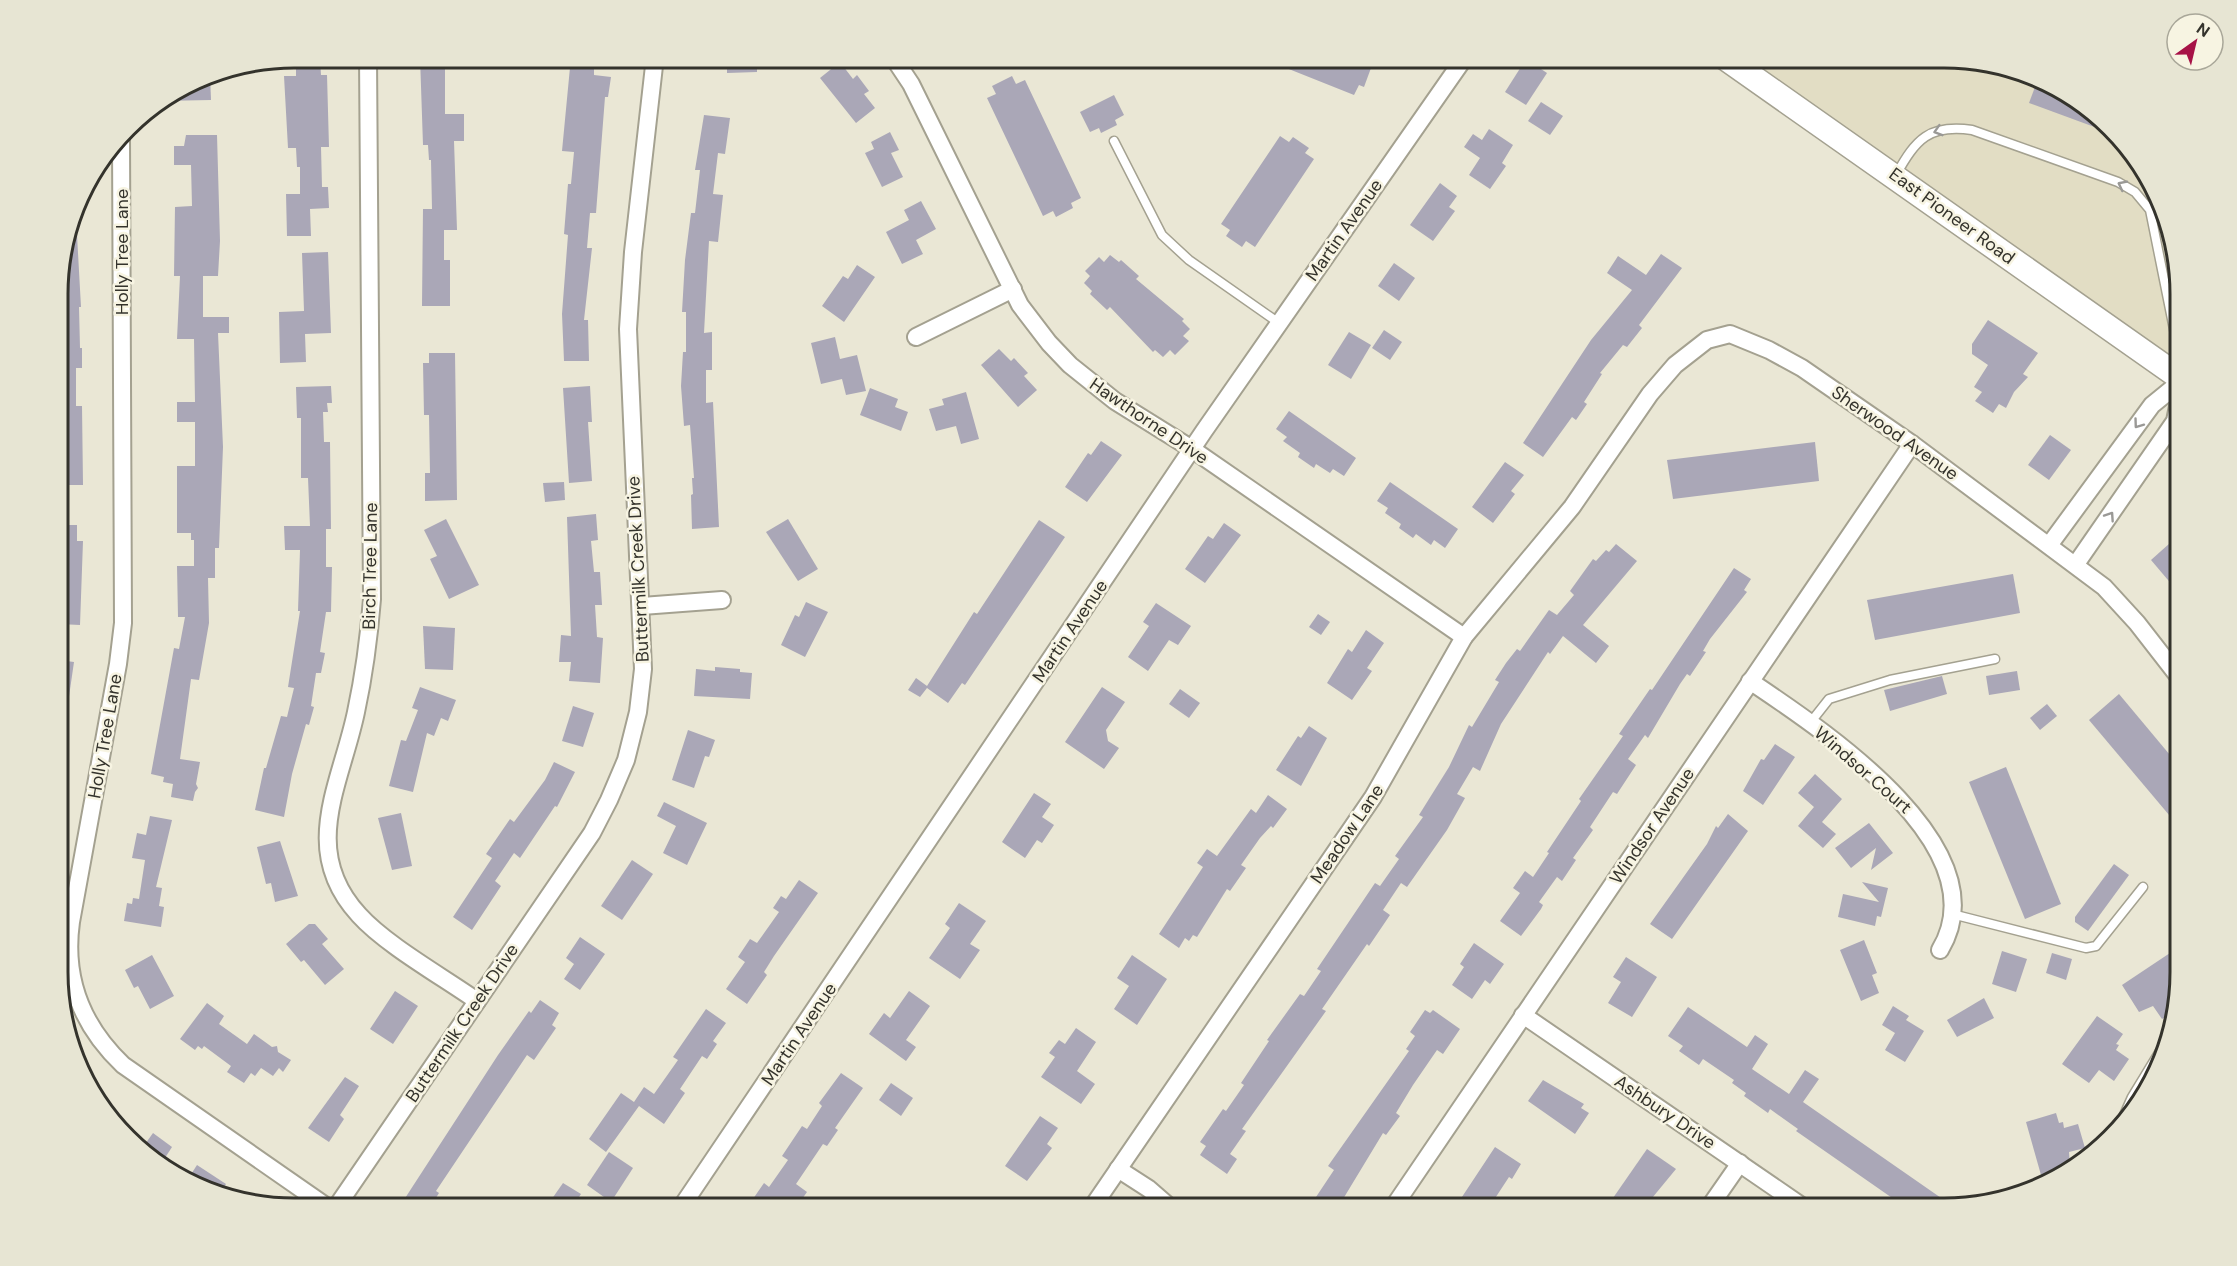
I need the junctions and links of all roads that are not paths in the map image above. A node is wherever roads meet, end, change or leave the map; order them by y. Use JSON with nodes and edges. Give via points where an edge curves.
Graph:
{"nodes":[{"id":1,"x":368,"y":68,"type":"edge"},
{"id":2,"x":654,"y":68,"type":"edge"},
{"id":3,"x":900,"y":68,"type":"edge"},
{"id":4,"x":1456,"y":68,"type":"edge"},
{"id":5,"x":1740,"y":68,"type":"edge"},
{"id":6,"x":1114,"y":141,"type":"dead end"},
{"id":7,"x":121,"y":148,"type":"edge"},
{"id":8,"x":1896,"y":175,"type":"junction"},
{"id":9,"x":1013,"y":289,"type":"junction"},
{"id":10,"x":2170,"y":306,"type":"edge"},
{"id":11,"x":1279,"y":323,"type":"junction"},
{"id":12,"x":916,"y":337,"type":"dead end"},
{"id":13,"x":2170,"y":369,"type":"edge"},
{"id":14,"x":2170,"y":391,"type":"edge"},
{"id":15,"x":2170,"y":427,"type":"edge"},
{"id":16,"x":1912,"y":444,"type":"junction"},
{"id":17,"x":1192,"y":449,"type":"junction"},
{"id":18,"x":1604,"y":460,"type":"joint"},
{"id":19,"x":2050,"y":544,"type":"junction"},
{"id":20,"x":2076,"y":564,"type":"junction"},
{"id":21,"x":722,"y":600,"type":"dead end"},
{"id":22,"x":642,"y":606,"type":"junction"},
{"id":23,"x":1464,"y":637,"type":"junction"},
{"id":24,"x":1995,"y":659,"type":"dead end"},
{"id":25,"x":2170,"y":664,"type":"edge"},
{"id":26,"x":1750,"y":681,"type":"junction"},
{"id":27,"x":1810,"y":723,"type":"junction"},
{"id":28,"x":2143,"y":887,"type":"dead end"},
{"id":29,"x":1952,"y":914,"type":"junction"},
{"id":30,"x":1940,"y":950,"type":"dead end"},
{"id":31,"x":477,"y":1001,"type":"junction"},
{"id":32,"x":1524,"y":1015,"type":"junction"},
{"id":33,"x":1740,"y":1163,"type":"junction"},
{"id":34,"x":1118,"y":1169,"type":"junction"},
{"id":35,"x":314,"y":1198,"type":"edge"},
{"id":36,"x":343,"y":1198,"type":"edge"},
{"id":37,"x":687,"y":1198,"type":"edge"},
{"id":38,"x":1098,"y":1198,"type":"edge"},
{"id":39,"x":1159,"y":1198,"type":"edge"},
{"id":40,"x":1399,"y":1198,"type":"edge"},
{"id":41,"x":1716,"y":1198,"type":"edge"},
{"id":42,"x":1790,"y":1198,"type":"edge"}],
"edges":[{"from":1,"to":31,"type":"street","name":"Birch Tree Lane","via":[[372,599],[363,680],[329,808],[327,844],[341,890],[364,921]]},
{"from":2,"to":22,"type":"street","name":"Buttermilk Creek Drive","via":[[628,321],[629,406]]},
{"from":3,"to":9,"type":"street","name":"Hawthorne Drive"},
{"from":4,"to":11,"type":"street","name":"Martin Avenue"},
{"from":5,"to":8,"type":"main road","name":"East Pioneer Road"},
{"from":6,"to":11,"type":"lane","via":[[1162,235],[1189,260]]},
{"from":7,"to":35,"type":"street","name":"Holly Tree Lane","via":[[124,614],[71,922],[71,975],[89,1025],[123,1065]]},
{"from":10,"to":8,"type":"lane","one_way":true,"via":[[2150,210],[2135,192],[2118,182],[1961,128],[1945,128],[1926,135]]},
{"from":8,"to":13,"type":"main road","name":"East Pioneer Road"},
{"from":9,"to":12,"type":"street"},
{"from":9,"to":17,"type":"street","name":"Hawthorne Drive","via":[[1049,343],[1088,381]]},
{"from":11,"to":17,"type":"street","name":"Martin Avenue"},
{"from":14,"to":19,"type":"street","one_way":true,"via":[[2152,405]]},
{"from":20,"to":15,"type":"street","one_way":true},
{"from":16,"to":18,"type":"street","name":"Sherwood Avenue","via":[[1802,368],[1730,334],[1707,340],[1674,365]]},
{"from":16,"to":19,"type":"street","name":"Sherwood Avenue"},
{"from":16,"to":26,"type":"street","name":"Windsor Avenue"},
{"from":17,"to":23,"type":"street","name":"Hawthorne Drive"},
{"from":17,"to":37,"type":"street","name":"Martin Avenue"},
{"from":18,"to":23,"type":"street","name":"Meadow Lane","via":[[1572,507]]},
{"from":19,"to":20,"type":"street","name":"Sherwood Avenue"},
{"from":20,"to":25,"type":"street","name":"Sherwood Avenue","via":[[2104,587]]},
{"from":21,"to":22,"type":"street"},
{"from":22,"to":31,"type":"street","name":"Buttermilk Creek Drive","via":[[644,650],[639,703],[615,789],[592,833]]},
{"from":23,"to":34,"type":"street","name":"Meadow Lane","via":[[1373,797]]},
{"from":24,"to":27,"type":"lane","via":[[1890,680],[1829,699]]},
{"from":26,"to":27,"type":"street","name":"Windsor Court"},
{"from":26,"to":32,"type":"street","name":"Windsor Avenue"},
{"from":27,"to":29,"type":"street","name":"Windsor Court","via":[[1870,771],[1920,821],[1942,863]]},
{"from":28,"to":29,"type":"lane","via":[[2096,946],[2086,948]]},
{"from":29,"to":30,"type":"street","name":"Windsor Court","via":[[1950,933]]},
{"from":31,"to":36,"type":"street","name":"Buttermilk Creek Drive"},
{"from":32,"to":33,"type":"street","name":"Ashbury Drive"},
{"from":32,"to":40,"type":"street","name":"Windsor Avenue"},
{"from":33,"to":41,"type":"street"},
{"from":33,"to":42,"type":"street","name":"Ashbury Drive"},
{"from":34,"to":38,"type":"street","name":"Meadow Lane"},
{"from":34,"to":39,"type":"street"}]}
